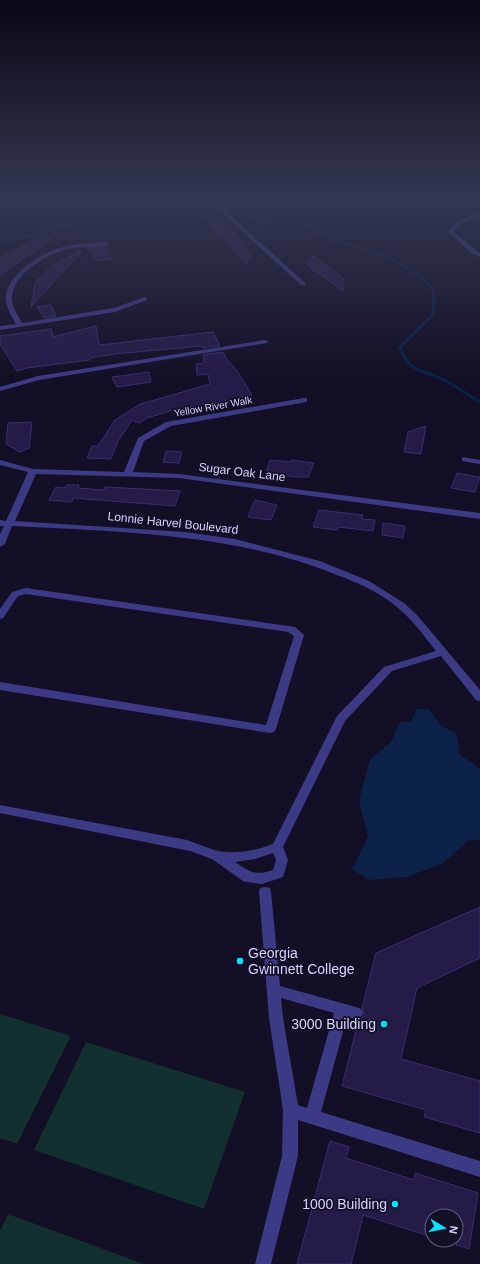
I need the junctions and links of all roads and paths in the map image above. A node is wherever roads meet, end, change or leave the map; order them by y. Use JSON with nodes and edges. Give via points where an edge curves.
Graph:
{"nodes":[{"id":1,"x":38,"y":260,"type":"edge"},
{"id":2,"x":277,"y":260,"type":"edge"},
{"id":3,"x":303,"y":284,"type":"dead end"},
{"id":4,"x":145,"y":299,"type":"dead end"},
{"id":5,"x":20,"y":325,"type":"junction"},
{"id":6,"x":0,"y":328,"type":"edge"},
{"id":7,"x":265,"y":342,"type":"dead end"},
{"id":8,"x":0,"y":389,"type":"edge"},
{"id":9,"x":304,"y":400,"type":"dead end"},
{"id":10,"x":465,"y":459,"type":"dead end"},
{"id":11,"x":0,"y":462,"type":"edge"},
{"id":12,"x":480,"y":462,"type":"edge"},
{"id":13,"x":34,"y":471,"type":"junction"},
{"id":14,"x":128,"y":473,"type":"junction"},
{"id":15,"x":480,"y":516,"type":"edge"},
{"id":16,"x":0,"y":523,"type":"edge"},
{"id":17,"x":10,"y":524,"type":"junction"},
{"id":18,"x":0,"y":544,"type":"edge"},
{"id":19,"x":0,"y":616,"type":"edge"},
{"id":20,"x":444,"y":652,"type":"junction"},
{"id":21,"x":0,"y":686,"type":"edge"},
{"id":22,"x":480,"y":697,"type":"edge"},
{"id":23,"x":0,"y":810,"type":"edge"},
{"id":24,"x":277,"y":847,"type":"junction"},
{"id":25,"x":215,"y":855,"type":"junction"},
{"id":26,"x":265,"y":892,"type":"dead end"},
{"id":27,"x":274,"y":990,"type":"junction"},
{"id":28,"x":291,"y":1110,"type":"junction"},
{"id":29,"x":312,"y":1117,"type":"junction"},
{"id":30,"x":480,"y":1169,"type":"edge"},
{"id":31,"x":263,"y":1264,"type":"edge"}],
"edges":[{"from":1,"to":5,"type":"street","via":[[24,271],[9,292],[11,307]]},
{"from":2,"to":3,"type":"street"},
{"from":4,"to":5,"type":"street","via":[[115,310]]},
{"from":5,"to":6,"type":"street"},
{"from":7,"to":8,"type":"street","via":[[38,378]]},
{"from":9,"to":14,"type":"street","name":"Yellow River Walk","via":[[169,424],[141,440]]},
{"from":10,"to":12,"type":"street"},
{"from":11,"to":13,"type":"street","name":"Sugar Oak Lane"},
{"from":13,"to":14,"type":"street","name":"Sugar Oak Lane"},
{"from":13,"to":17,"type":"street"},
{"from":14,"to":15,"type":"street","name":"Sugar Oak Lane","via":[[179,476]]},
{"from":16,"to":17,"type":"street","name":"Lonnie Harvel Boulevard"},
{"from":17,"to":18,"type":"street"},
{"from":17,"to":20,"type":"street","name":"Lonnie Harvel Boulevard","via":[[185,535],[235,542],[317,563],[366,583],[401,604]]},
{"from":19,"to":21,"type":"street","via":[[15,594],[26,591],[291,629],[299,635],[270,729]]},
{"from":20,"to":22,"type":"street","name":"Lonnie Harvel Boulevard"},
{"from":20,"to":24,"type":"street","via":[[388,669],[341,719]]},
{"from":23,"to":25,"type":"street","via":[[192,846]]},
{"from":24,"to":25,"type":"street","via":[[254,856],[234,858]]},
{"from":24,"to":25,"type":"street","via":[[282,860],[279,873],[262,879],[246,877]]},
{"from":26,"to":27,"type":"street"},
{"from":27,"to":28,"type":"street"},
{"from":27,"to":29,"type":"street","via":[[349,1011]]},
{"from":28,"to":29,"type":"street"},
{"from":28,"to":31,"type":"street","via":[[290,1156]]},
{"from":29,"to":30,"type":"street"}]}
